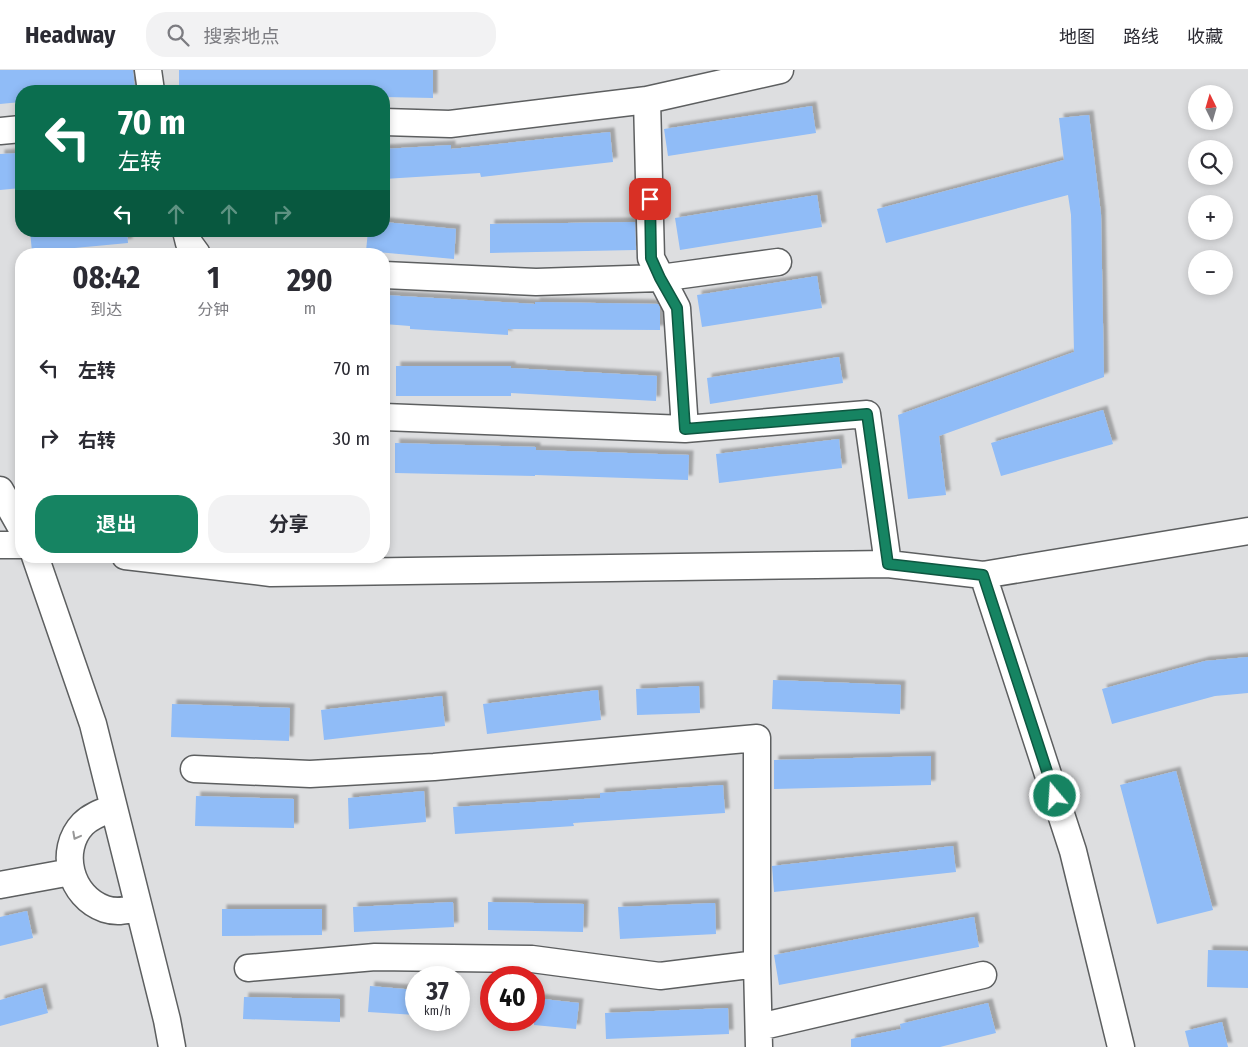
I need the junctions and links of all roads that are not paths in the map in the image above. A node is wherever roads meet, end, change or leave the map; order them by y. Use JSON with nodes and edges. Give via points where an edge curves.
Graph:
{"nodes":[{"id":1,"x":148,"y":70,"type":"edge"},
{"id":2,"x":780,"y":70,"type":"edge"},
{"id":3,"x":150,"y":85,"type":"edge"},
{"id":4,"x":647,"y":100,"type":"junction"},
{"id":5,"x":390,"y":122,"type":"edge"},
{"id":6,"x":15,"y":130,"type":"edge"},
{"id":7,"x":0,"y":131,"type":"edge"},
{"id":8,"x":778,"y":262,"type":"dead end"},
{"id":9,"x":390,"y":275,"type":"edge"},
{"id":10,"x":660,"y":278,"type":"junction"},
{"id":11,"x":390,"y":417,"type":"edge"},
{"id":12,"x":685,"y":429,"type":"junction"},
{"id":13,"x":0,"y":490,"type":"edge"},
{"id":14,"x":15,"y":516,"type":"edge"},
{"id":15,"x":1248,"y":531,"type":"edge"},
{"id":16,"x":15,"y":545,"type":"edge"},
{"id":17,"x":0,"y":546,"type":"edge"},
{"id":18,"x":37,"y":563,"type":"edge"},
{"id":19,"x":185,"y":563,"type":"edge"},
{"id":20,"x":888,"y":564,"type":"junction"},
{"id":21,"x":983,"y":575,"type":"junction"},
{"id":22,"x":194,"y":769,"type":"dead end"},
{"id":23,"x":114,"y":808,"type":"junction"},
{"id":24,"x":71,"y":872,"type":"junction"},
{"id":25,"x":0,"y":885,"type":"edge"},
{"id":26,"x":139,"y":908,"type":"junction"},
{"id":27,"x":757,"y":964,"type":"junction"},
{"id":28,"x":248,"y":968,"type":"dead end"},
{"id":29,"x":983,"y":975,"type":"dead end"},
{"id":30,"x":759,"y":1037,"type":"edge"},
{"id":31,"x":172,"y":1047,"type":"edge"},
{"id":32,"x":1120,"y":1047,"type":"edge"}],
"edges":[{"from":1,"to":3,"type":"street"},
{"from":2,"to":4,"type":"street"},
{"from":4,"to":5,"type":"street","via":[[450,124]]},
{"from":4,"to":10,"type":"street","via":[[651,258]]},
{"from":6,"to":7,"type":"street"},
{"from":8,"to":10,"type":"street"},
{"from":9,"to":10,"type":"street","via":[[536,282]]},
{"from":10,"to":12,"type":"street","via":[[677,308]]},
{"from":11,"to":12,"type":"street"},
{"from":12,"to":20,"type":"street","via":[[867,414]]},
{"from":13,"to":14,"type":"street"},
{"from":15,"to":21,"type":"street"},
{"from":16,"to":17,"type":"street"},
{"from":18,"to":23,"type":"street","via":[[93,724]]},
{"from":19,"to":20,"type":"street","via":[[271,573]]},
{"from":20,"to":21,"type":"street"},
{"from":21,"to":32,"type":"street","via":[[1074,851]]},
{"from":22,"to":27,"type":"street","via":[[310,774],[434,767],[757,738]]},
{"from":23,"to":24,"type":"street","one_way":true,"via":[[98,813],[74,838],[69,855]]},
{"from":23,"to":26,"type":"street"},
{"from":24,"to":25,"type":"street"},
{"from":24,"to":26,"type":"street","via":[[89,901],[105,909],[122,912]]},
{"from":26,"to":31,"type":"street"},
{"from":27,"to":28,"type":"street","via":[[660,976],[532,959],[375,957]]},
{"from":27,"to":30,"type":"street"},
{"from":29,"to":30,"type":"street"}]}
